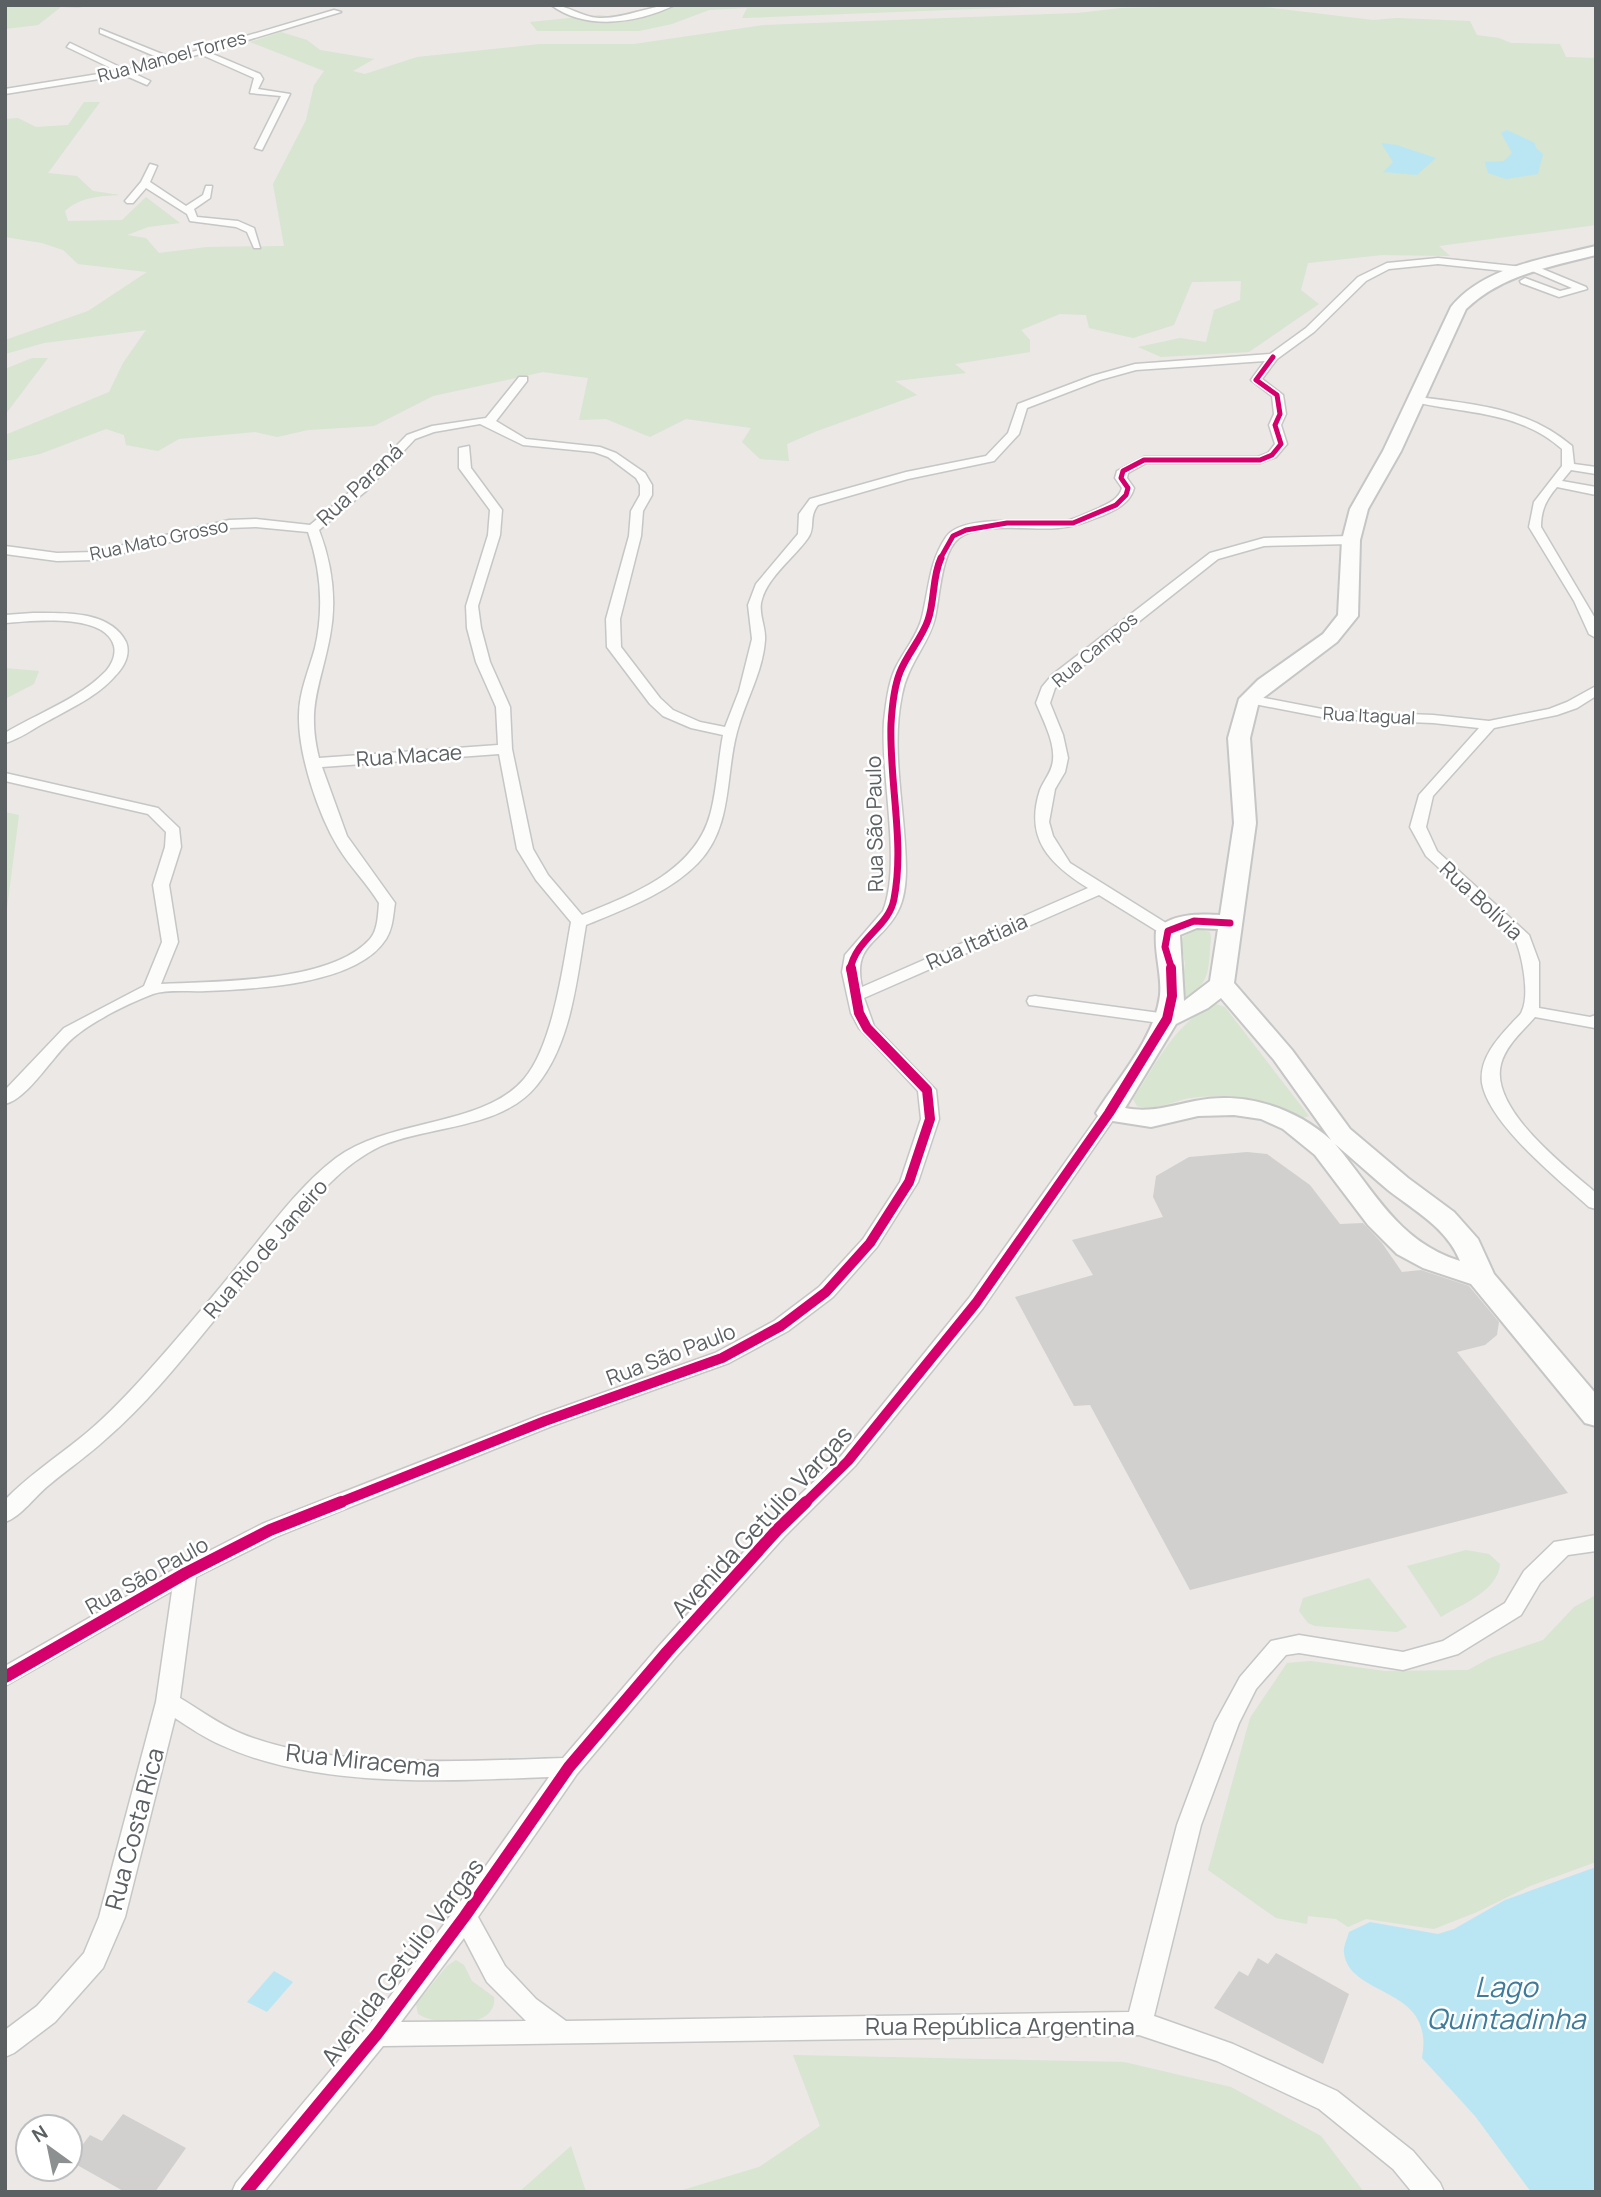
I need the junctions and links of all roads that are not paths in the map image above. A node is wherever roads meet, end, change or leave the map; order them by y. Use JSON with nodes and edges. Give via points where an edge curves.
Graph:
{"nodes":[{"id":1,"x":323,"y":5,"type":"edge"},
{"id":2,"x":555,"y":5,"type":"edge"},
{"id":3,"x":671,"y":5,"type":"edge"},
{"id":4,"x":103,"y":31,"type":"dead end"},
{"id":5,"x":70,"y":45,"type":"dead end"},
{"id":6,"x":201,"y":52,"type":"junction"},
{"id":7,"x":171,"y":60,"type":"junction"},
{"id":8,"x":125,"y":73,"type":"junction"},
{"id":9,"x":148,"y":83,"type":"dead end"},
{"id":10,"x":5,"y":92,"type":"edge"},
{"id":11,"x":259,"y":148,"type":"dead end"},
{"id":12,"x":153,"y":166,"type":"dead end"},
{"id":13,"x":145,"y":183,"type":"junction"},
{"id":14,"x":209,"y":188,"type":"dead end"},
{"id":15,"x":130,"y":201,"type":"dead end"},
{"id":16,"x":191,"y":213,"type":"junction"},
{"id":17,"x":257,"y":246,"type":"dead end"},
{"id":18,"x":1596,"y":250,"type":"edge"},
{"id":19,"x":1527,"y":273,"type":"junction"},
{"id":20,"x":1273,"y":357,"type":"junction"},
{"id":21,"x":523,"y":379,"type":"dead end"},
{"id":22,"x":1418,"y":400,"type":"junction"},
{"id":23,"x":489,"y":422,"type":"junction"},
{"id":24,"x":465,"y":448,"type":"dead end"},
{"id":25,"x":1568,"y":466,"type":"junction"},
{"id":26,"x":1596,"y":471,"type":"edge"},
{"id":27,"x":1555,"y":483,"type":"junction"},
{"id":28,"x":1596,"y":491,"type":"edge"},
{"id":29,"x":313,"y":529,"type":"junction"},
{"id":30,"x":1351,"y":540,"type":"junction"},
{"id":31,"x":5,"y":550,"type":"edge"},
{"id":32,"x":5,"y":619,"type":"edge"},
{"id":33,"x":1596,"y":634,"type":"edge"},
{"id":34,"x":1596,"y":690,"type":"edge"},
{"id":35,"x":1249,"y":699,"type":"junction"},
{"id":36,"x":1489,"y":725,"type":"junction"},
{"id":37,"x":730,"y":732,"type":"junction"},
{"id":38,"x":5,"y":739,"type":"edge"},
{"id":39,"x":505,"y":750,"type":"junction"},
{"id":40,"x":313,"y":763,"type":"junction"},
{"id":41,"x":5,"y":778,"type":"edge"},
{"id":42,"x":1099,"y":889,"type":"junction"},
{"id":43,"x":579,"y":922,"type":"junction"},
{"id":44,"x":1230,"y":923,"type":"junction"},
{"id":45,"x":1168,"y":931,"type":"junction"},
{"id":46,"x":1222,"y":984,"type":"junction"},
{"id":47,"x":151,"y":989,"type":"junction"},
{"id":48,"x":855,"y":996,"type":"junction"},
{"id":49,"x":1035,"y":1001,"type":"dead end"},
{"id":50,"x":1531,"y":1011,"type":"junction"},
{"id":51,"x":1167,"y":1019,"type":"junction"},
{"id":52,"x":1596,"y":1022,"type":"edge"},
{"id":53,"x":5,"y":1098,"type":"edge"},
{"id":54,"x":1109,"y":1113,"type":"junction"},
{"id":55,"x":1329,"y":1139,"type":"junction"},
{"id":56,"x":1398,"y":1184,"type":"junction"},
{"id":57,"x":1364,"y":1197,"type":"junction"},
{"id":58,"x":1596,"y":1203,"type":"edge"},
{"id":59,"x":1481,"y":1277,"type":"junction"},
{"id":60,"x":1596,"y":1415,"type":"edge"},
{"id":61,"x":5,"y":1514,"type":"edge"},
{"id":62,"x":1596,"y":1543,"type":"edge"},
{"id":63,"x":186,"y":1573,"type":"junction"},
{"id":64,"x":5,"y":1676,"type":"edge"},
{"id":65,"x":168,"y":1702,"type":"junction"},
{"id":66,"x":569,"y":1767,"type":"junction"},
{"id":67,"x":465,"y":1916,"type":"junction"},
{"id":68,"x":1139,"y":2023,"type":"junction"},
{"id":69,"x":561,"y":2033,"type":"junction"},
{"id":70,"x":377,"y":2034,"type":"junction"},
{"id":71,"x":5,"y":2045,"type":"edge"},
{"id":72,"x":246,"y":2192,"type":"edge"},
{"id":73,"x":1430,"y":2192,"type":"edge"}],
"edges":[{"from":1,"to":6,"type":"street","name":"Rua Manoel Torres","via":[[337,12]]},
{"from":2,"to":3,"type":"street","via":[[604,22]]},
{"from":4,"to":7,"type":"street"},
{"from":5,"to":8,"type":"street"},
{"from":6,"to":7,"type":"street","name":"Rua Manoel Torres"},
{"from":6,"to":11,"type":"street","via":[[257,76],[254,91],[286,94]]},
{"from":7,"to":8,"type":"street","name":"Rua Manoel Torres"},
{"from":8,"to":9,"type":"street"},
{"from":8,"to":10,"type":"street","name":"Rua Manoel Torres"},
{"from":12,"to":13,"type":"street"},
{"from":13,"to":15,"type":"street"},
{"from":13,"to":16,"type":"street"},
{"from":14,"to":16,"type":"street","via":[[206,196],[189,208]]},
{"from":16,"to":17,"type":"street","via":[[193,219],[204,223],[238,220],[251,230]]},
{"from":18,"to":19,"type":"street"},
{"from":19,"to":20,"type":"street","via":[[1438,261],[1379,268]]},
{"from":19,"to":22,"type":"street","via":[[1488,284],[1459,307]]},
{"from":20,"to":37,"type":"street","via":[[1135,367],[1096,378],[1022,406],[1013,434],[990,459],[814,502],[805,514],[804,535],[761,587],[754,606],[758,639],[746,691]]},
{"from":20,"to":48,"type":"street","name":"Rua São Paulo","via":[[1256,380],[1278,395],[1280,414],[1275,425],[1281,444],[1272,455],[1260,460],[1144,460],[1123,471],[1121,478],[1128,488],[1116,505],[1073,523],[1007,523],[966,530],[953,536],[944,549],[928,621],[896,683],[891,723],[898,871],[894,902],[853,955],[850,971]]},
{"from":21,"to":23,"type":"street"},
{"from":22,"to":25,"type":"street","via":[[1507,414],[1540,426],[1568,448]]},
{"from":22,"to":30,"type":"street","via":[[1359,509]]},
{"from":23,"to":29,"type":"street","name":"Rua Paraná","via":[[453,424],[411,437],[362,488]]},
{"from":23,"to":37,"type":"street","via":[[523,442],[603,451],[641,477],[646,495],[637,511],[613,619],[614,647],[660,708],[696,725]]},
{"from":24,"to":39,"type":"street","via":[[465,468],[496,510],[495,535],[472,606],[483,662],[503,707]]},
{"from":25,"to":26,"type":"street"},
{"from":25,"to":27,"type":"street"},
{"from":27,"to":28,"type":"street"},
{"from":27,"to":33,"type":"street","via":[[1535,507],[1535,527]]},
{"from":29,"to":31,"type":"street","name":"Rua Mato Grosso","via":[[229,524],[94,556]]},
{"from":29,"to":40,"type":"street","name":"Rua Paraná","via":[[325,573],[327,620],[306,706]]},
{"from":30,"to":35,"type":"street","via":[[1350,604],[1344,623]]},
{"from":30,"to":42,"type":"street","name":"Rua Campos","via":[[1277,540],[1226,551],[1198,567],[1049,687],[1044,710],[1061,758],[1045,805],[1045,836],[1064,866]]},
{"from":32,"to":38,"type":"street","via":[[83,619],[110,632],[121,649],[116,667],[97,685]]},
{"from":34,"to":36,"type":"street","via":[[1552,712]]},
{"from":35,"to":36,"type":"street","name":"Rua Itagual","via":[[1332,715]]},
{"from":35,"to":44,"type":"street","via":[[1239,738],[1245,823]]},
{"from":36,"to":50,"type":"street","name":"Rua Bolívia","via":[[1426,795],[1418,827],[1442,865],[1528,946],[1533,972]]},
{"from":37,"to":43,"type":"street","via":[[717,817],[694,859],[632,900]]},
{"from":39,"to":40,"type":"street","name":"Rua Macae"},
{"from":39,"to":43,"type":"street","via":[[525,849],[541,877]]},
{"from":40,"to":47,"type":"street","name":"Rua Paraná","via":[[339,834],[387,903],[377,942],[341,965],[311,975]]},
{"from":41,"to":47,"type":"street","via":[[153,811],[170,824],[173,847],[161,885],[170,942]]},
{"from":42,"to":45,"type":"street","name":"Rua Campos"},
{"from":42,"to":48,"type":"street","name":"Rua Itatiaia"},
{"from":43,"to":61,"type":"street","name":"Rua Rio de Janeiro","via":[[552,1042],[529,1084],[492,1107],[373,1142],[338,1166],[298,1205],[113,1421]]},
{"from":44,"to":45,"type":"street","via":[[1194,921]]},
{"from":44,"to":46,"type":"street"},
{"from":45,"to":51,"type":"street","name":"Avenida Getúlio Vargas","via":[[1172,996]]},
{"from":46,"to":51,"type":"street","via":[[1199,1003]]},
{"from":46,"to":55,"type":"street","via":[[1283,1055]]},
{"from":47,"to":53,"type":"street","via":[[70,1032]]},
{"from":48,"to":63,"type":"street","name":"Rua São Paulo","via":[[867,1028],[927,1090],[930,1119],[909,1182],[870,1243],[826,1293],[781,1326],[722,1358],[545,1421],[270,1530]]},
{"from":49,"to":51,"type":"street"},
{"from":50,"to":52,"type":"street"},
{"from":50,"to":58,"type":"street","via":[[1502,1045],[1489,1082],[1514,1125]]},
{"from":51,"to":54,"type":"street","name":"Avenida Getúlio Vargas"},
{"from":54,"to":55,"type":"street","via":[[1150,1119],[1229,1106],[1258,1111]]},
{"from":54,"to":66,"type":"street","name":"Avenida Getúlio Vargas","via":[[976,1303],[848,1461],[768,1540]]},
{"from":55,"to":56,"type":"street"},
{"from":55,"to":57,"type":"street"},
{"from":56,"to":57,"type":"street"},
{"from":56,"to":59,"type":"street","via":[[1461,1236]]},
{"from":57,"to":59,"type":"street","via":[[1406,1248]]},
{"from":59,"to":60,"type":"street"},
{"from":62,"to":68,"type":"street","via":[[1562,1548],[1532,1577],[1513,1609],[1450,1648],[1403,1661],[1299,1644],[1279,1647],[1248,1683],[1227,1723],[1189,1825]]},
{"from":63,"to":64,"type":"street","name":"Rua São Paulo"},
{"from":63,"to":65,"type":"street","name":"Rua Costa Rica"},
{"from":65,"to":66,"type":"street","name":"Rua Miracema","via":[[236,1741],[288,1756],[460,1771]]},
{"from":65,"to":71,"type":"street","name":"Rua Costa Rica","via":[[125,1872],[94,1960],[46,2014]]},
{"from":66,"to":67,"type":"street","name":"Avenida Getúlio Vargas"},
{"from":67,"to":69,"type":"street","via":[[496,1974],[527,2007]]},
{"from":67,"to":70,"type":"street","name":"Avenida Getúlio Vargas"},
{"from":68,"to":69,"type":"street","name":"Rua República Argentina"},
{"from":68,"to":73,"type":"street","name":"Rua República Argentina","via":[[1224,2052],[1328,2100],[1403,2160]]},
{"from":69,"to":70,"type":"street","name":"Rua República Argentina"},
{"from":70,"to":72,"type":"street","name":"Avenida Getúlio Vargas"}]}
